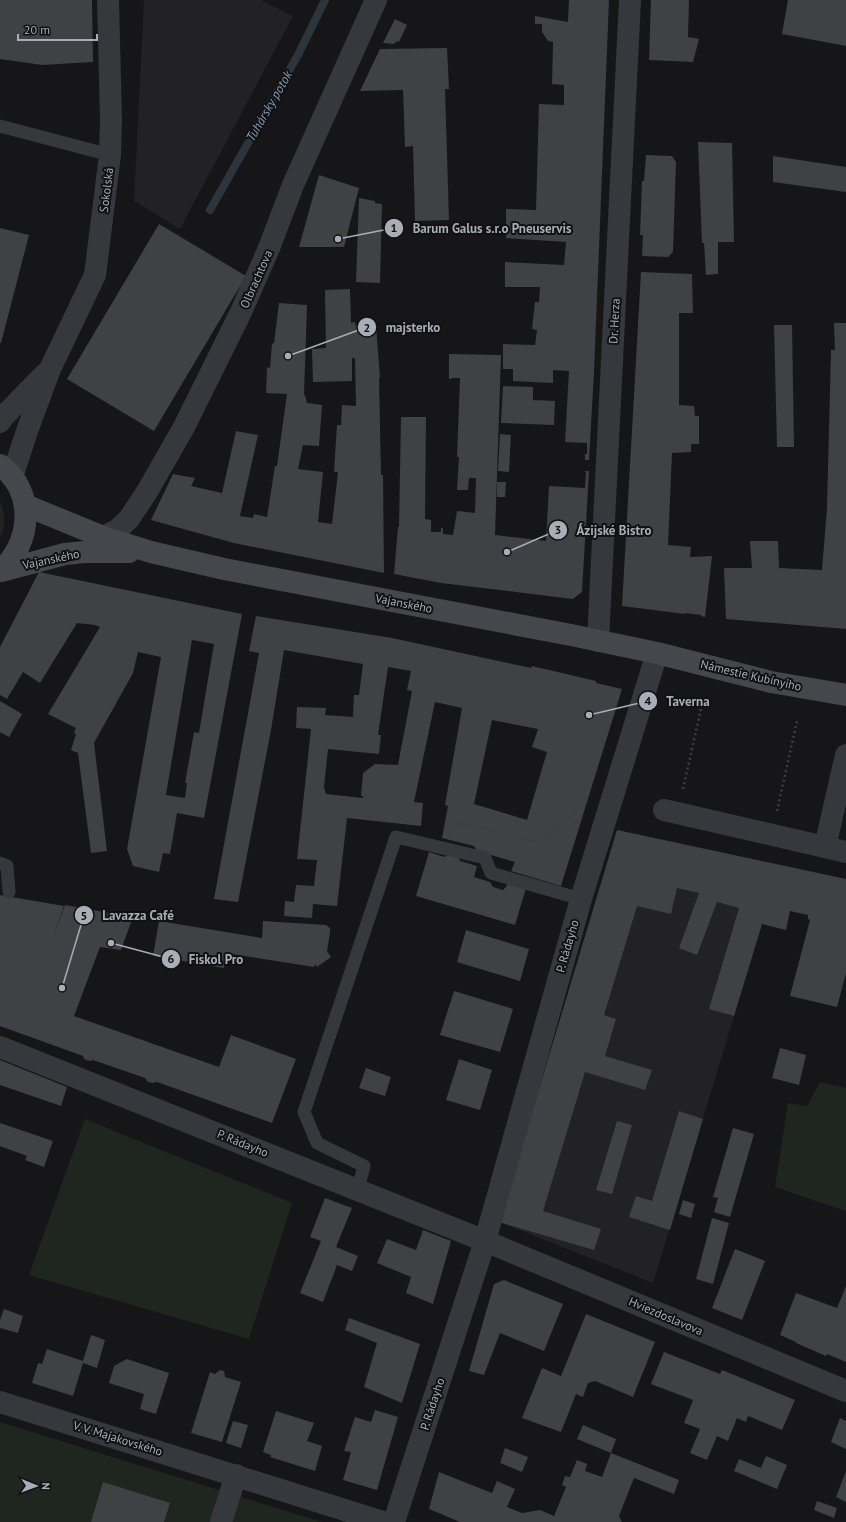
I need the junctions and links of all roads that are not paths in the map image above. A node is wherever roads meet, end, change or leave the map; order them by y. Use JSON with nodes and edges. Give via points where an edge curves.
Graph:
{"nodes":[{"id":1,"x":108,"y":0,"type":"edge"},
{"id":2,"x":376,"y":0,"type":"edge"},
{"id":3,"x":630,"y":0,"type":"edge"},
{"id":4,"x":0,"y":126,"type":"edge"},
{"id":5,"x":110,"y":155,"type":"junction"},
{"id":6,"x":50,"y":369,"type":"junction"},
{"id":7,"x":0,"y":422,"type":"edge"},
{"id":8,"x":6,"y":471,"type":"edge"},
{"id":9,"x":25,"y":505,"type":"junction"},
{"id":10,"x":103,"y":537,"type":"junction"},
{"id":11,"x":151,"y":552,"type":"junction"},
{"id":12,"x":0,"y":571,"type":"edge"},
{"id":13,"x":598,"y":641,"type":"junction"},
{"id":14,"x":657,"y":653,"type":"junction"},
{"id":15,"x":846,"y":695,"type":"edge"},
{"id":16,"x":846,"y":755,"type":"edge"},
{"id":17,"x":671,"y":812,"type":"road end"},
{"id":18,"x":825,"y":848,"type":"junction"},
{"id":19,"x":846,"y":852,"type":"edge"},
{"id":20,"x":0,"y":863,"type":"edge"},
{"id":21,"x":9,"y":892,"type":"dead end"},
{"id":22,"x":581,"y":899,"type":"junction"},
{"id":23,"x":0,"y":1047,"type":"edge"},
{"id":24,"x":358,"y":1189,"type":"junction"},
{"id":25,"x":485,"y":1240,"type":"junction"},
{"id":26,"x":846,"y":1391,"type":"edge"},
{"id":27,"x":0,"y":1402,"type":"edge"},
{"id":28,"x":236,"y":1475,"type":"junction"},
{"id":29,"x":221,"y":1522,"type":"edge"},
{"id":30,"x":383,"y":1522,"type":"edge"},
{"id":31,"x":394,"y":1522,"type":"edge"}],
"edges":[{"from":1,"to":5,"type":"street","name":"Sokolská"},
{"from":2,"to":10,"type":"street","name":"Olbrachtova","via":[[293,185],[270,248],[184,427],[129,519]]},
{"from":3,"to":13,"type":"street","name":"Dr. Herza"},
{"from":4,"to":5,"type":"lane"},
{"from":5,"to":6,"type":"street","name":"Sokolská","via":[[95,275]]},
{"from":6,"to":7,"type":"street","name":"Sokolská"},
{"from":6,"to":8,"type":"street","name":"Sokolská","via":[[27,431]]},
{"from":8,"to":9,"type":"main road","name":"Vajanského","via":[[20,490]]},
{"from":9,"to":10,"type":"main road","name":"Vajanského"},
{"from":9,"to":12,"type":"main road","name":"Vajanského","via":[[26,524],[22,542],[17,552]]},
{"from":10,"to":11,"type":"main road","name":"Vajanského"},
{"from":11,"to":12,"type":"main road","name":"Vajanského","via":[[65,554]]},
{"from":11,"to":13,"type":"main road","name":"Vajanského","via":[[224,569]]},
{"from":13,"to":14,"type":"main road","name":"Vajanského"},
{"from":14,"to":15,"type":"main road","name":"Námestie Kubínyiho","via":[[771,682]]},
{"from":14,"to":22,"type":"street","name":"P. Rádayho"},
{"from":16,"to":18,"type":"street"},
{"from":17,"to":18,"type":"street"},
{"from":18,"to":19,"type":"street"},
{"from":20,"to":21,"type":"lane","via":[[7,866]]},
{"from":22,"to":24,"type":"lane","via":[[491,873],[486,858],[396,837],[304,1112],[317,1143],[364,1166]]},
{"from":22,"to":25,"type":"street","name":"P. Rádayho"},
{"from":23,"to":24,"type":"street","name":"P. Rádayho"},
{"from":24,"to":25,"type":"street","name":"P. Rádayho"},
{"from":25,"to":26,"type":"street","name":"Hviezdoslavova"},
{"from":25,"to":31,"type":"street","name":"P. Rádayho"},
{"from":27,"to":28,"type":"street","name":"V. V. Majakovského"},
{"from":28,"to":29,"type":"street"},
{"from":28,"to":30,"type":"street","name":"V. V. Majakovského"}]}
